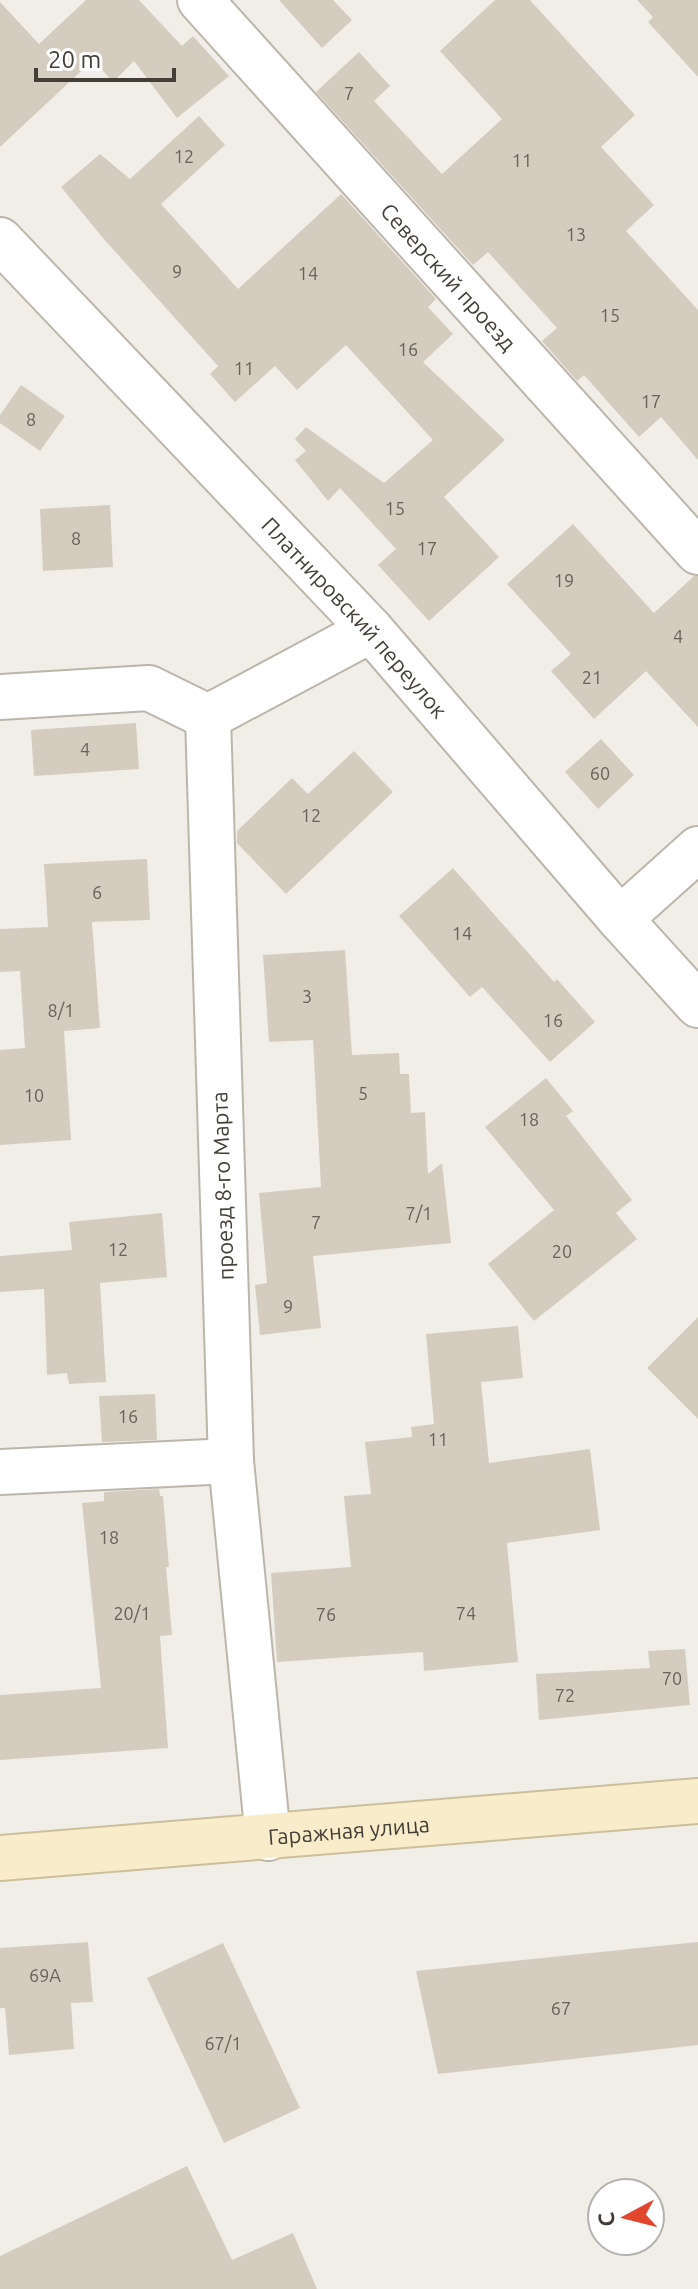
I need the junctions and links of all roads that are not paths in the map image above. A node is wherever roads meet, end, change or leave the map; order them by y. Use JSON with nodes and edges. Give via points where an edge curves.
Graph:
{"nodes":[{"id":1,"x":200,"y":0,"type":"edge"},
{"id":2,"x":4,"y":251,"type":"edge"},
{"id":3,"x":698,"y":552,"type":"edge"},
{"id":4,"x":371,"y":630,"type":"junction"},
{"id":5,"x":0,"y":697,"type":"edge"},
{"id":6,"x":208,"y":717,"type":"junction"},
{"id":7,"x":698,"y":849,"type":"edge"},
{"id":8,"x":620,"y":919,"type":"junction"},
{"id":9,"x":698,"y":1005,"type":"edge"},
{"id":10,"x":231,"y":1461,"type":"junction"},
{"id":11,"x":0,"y":1472,"type":"edge"},
{"id":12,"x":698,"y":1801,"type":"edge"},
{"id":13,"x":268,"y":1838,"type":"junction"},
{"id":14,"x":0,"y":1858,"type":"edge"}],
"edges":[{"from":1,"to":3,"type":"street","name":"Северский проезд"},
{"from":2,"to":4,"type":"street","name":"Платнировский переулок"},
{"from":4,"to":6,"type":"street"},
{"from":4,"to":8,"type":"street","name":"Платнировский переулок"},
{"from":5,"to":6,"type":"street","via":[[149,688]]},
{"from":6,"to":10,"type":"street","name":"проезд 8-го Марта"},
{"from":7,"to":8,"type":"street"},
{"from":8,"to":9,"type":"street","name":"Платнировский переулок"},
{"from":10,"to":11,"type":"street"},
{"from":10,"to":13,"type":"street","name":"проезд 8-го Марта"},
{"from":12,"to":13,"type":"street","name":"Гаражная улица"},
{"from":13,"to":14,"type":"street","name":"Гаражная улица"}]}
